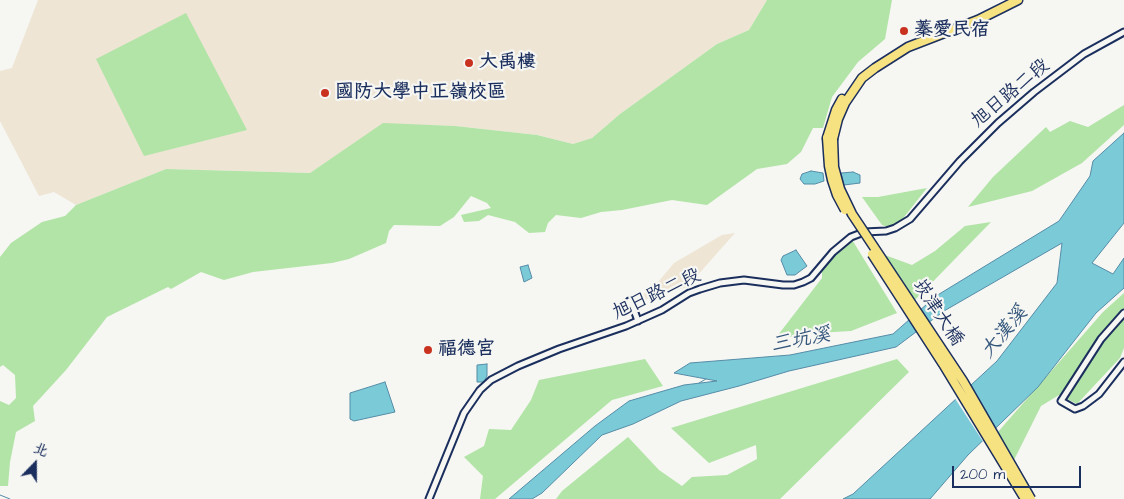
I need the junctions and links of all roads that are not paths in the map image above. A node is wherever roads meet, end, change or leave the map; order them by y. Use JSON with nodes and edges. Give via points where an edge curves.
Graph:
{"nodes":[{"id":1,"x":1008,"y":0,"type":"edge"},
{"id":2,"x":1018,"y":0,"type":"edge"},
{"id":3,"x":1124,"y":32,"type":"edge"},
{"id":4,"x":830,"y":138,"type":"junction"},
{"id":5,"x":629,"y":301,"type":"dead end"},
{"id":6,"x":1124,"y":314,"type":"edge"},
{"id":7,"x":638,"y":321,"type":"junction"},
{"id":8,"x":1124,"y":362,"type":"edge"},
{"id":9,"x":429,"y":499,"type":"edge"},
{"id":10,"x":1025,"y":499,"type":"edge"},
{"id":11,"x":1031,"y":499,"type":"edge"}],
"edges":[{"from":1,"to":4,"type":"main road","via":[[914,39],[873,63],[841,100]]},
{"from":2,"to":4,"type":"main road","via":[[978,20],[908,47],[874,68],[862,78],[845,103]]},
{"from":3,"to":7,"type":"street","name":"旭日路二段","via":[[1084,54],[1014,109],[979,141],[903,224],[886,231],[864,232],[851,237],[811,278],[803,282],[788,285],[744,280],[720,284],[689,293]]},
{"from":4,"to":10,"type":"main road","name":"崁津大橋","bridge":true,"via":[[829,166],[840,200]]},
{"from":4,"to":11,"type":"main road","name":"崁津大橋","bridge":true,"via":[[840,189],[852,214],[963,381]]},
{"from":5,"to":7,"type":"street"},
{"from":6,"to":8,"type":"street","via":[[1101,339],[1061,401],[1075,409],[1082,406],[1099,394]]},
{"from":7,"to":9,"type":"street","name":"旭日路二段","via":[[534,359],[491,380],[464,414]]}]}
